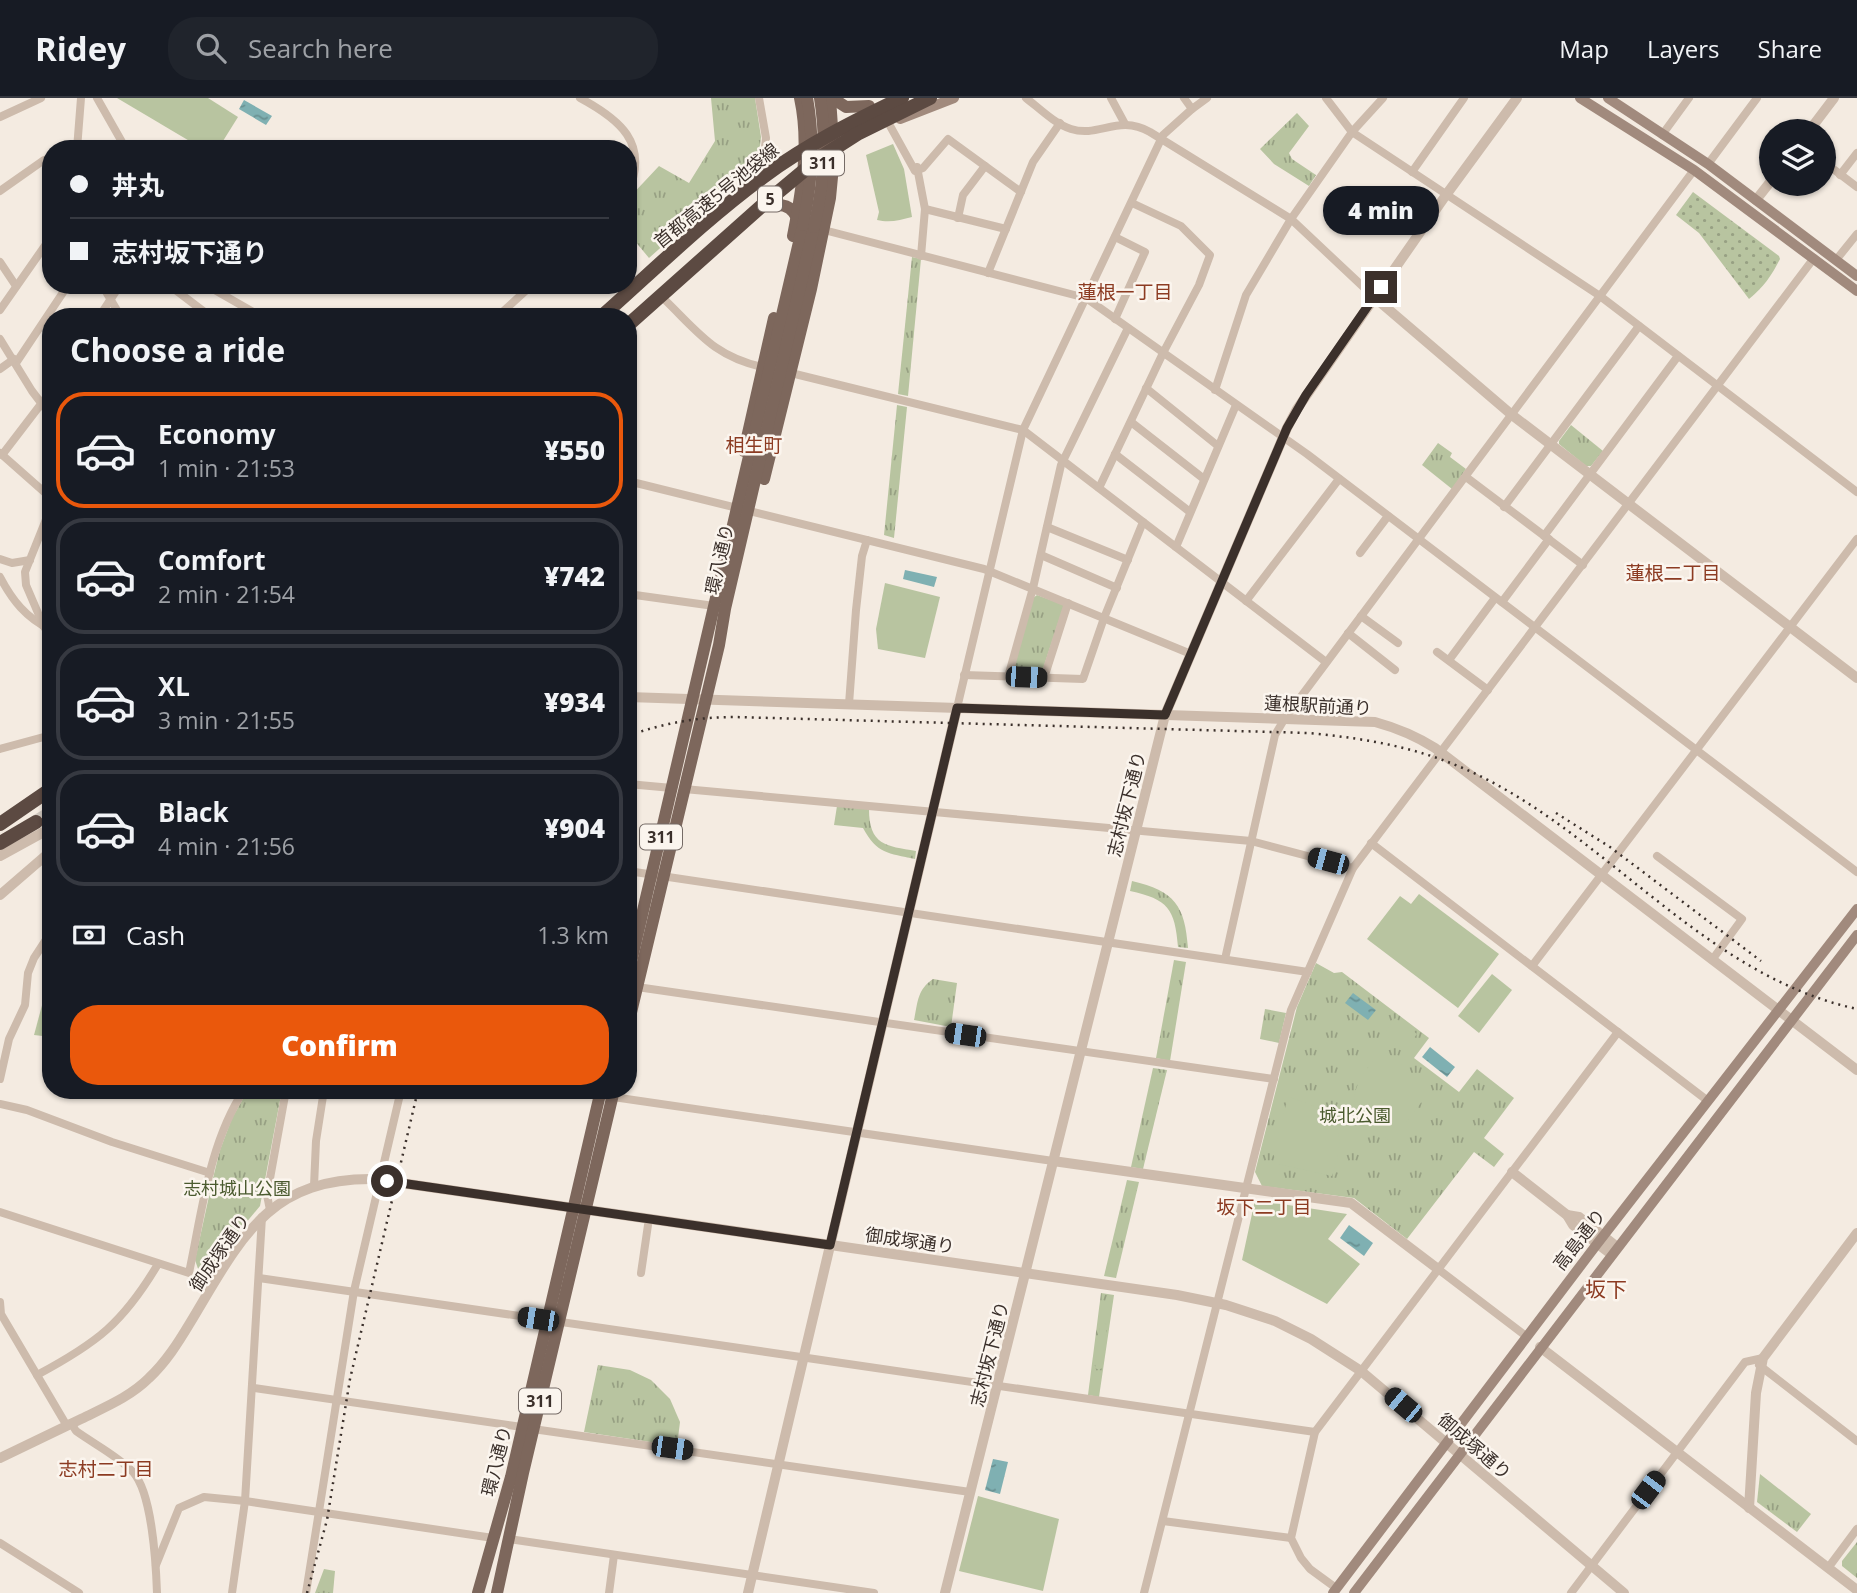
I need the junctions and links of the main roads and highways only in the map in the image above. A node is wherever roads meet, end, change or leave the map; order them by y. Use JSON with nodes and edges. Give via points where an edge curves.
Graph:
{"nodes":[{"id":1,"x":800,"y":98,"type":"edge"},
{"id":2,"x":807,"y":98,"type":"edge"},
{"id":3,"x":820,"y":98,"type":"edge"},
{"id":4,"x":831,"y":98,"type":"edge"},
{"id":5,"x":886,"y":98,"type":"edge"},
{"id":6,"x":902,"y":98,"type":"edge"},
{"id":7,"x":930,"y":98,"type":"edge"},
{"id":8,"x":954,"y":98,"type":"edge"},
{"id":9,"x":1580,"y":98,"type":"edge"},
{"id":10,"x":1608,"y":98,"type":"edge"},
{"id":11,"x":1621,"y":98,"type":"edge"},
{"id":12,"x":869,"y":106,"type":"junction"},
{"id":13,"x":1635,"y":118,"type":"junction"},
{"id":14,"x":833,"y":126,"type":"junction"},
{"id":15,"x":806,"y":142,"type":"junction"},
{"id":16,"x":834,"y":156,"type":"junction"},
{"id":17,"x":803,"y":180,"type":"junction"},
{"id":18,"x":770,"y":206,"type":"road end"},
{"id":19,"x":797,"y":218,"type":"junction"},
{"id":20,"x":1857,"y":276,"type":"edge"},
{"id":21,"x":637,"y":287,"type":"edge"},
{"id":22,"x":1857,"y":291,"type":"edge"},
{"id":23,"x":629,"y":294,"type":"edge"},
{"id":24,"x":621,"y":301,"type":"road end"},
{"id":25,"x":614,"y":308,"type":"edge"},
{"id":26,"x":614,"y":308,"type":"edge"},
{"id":27,"x":637,"y":322,"type":"edge"},
{"id":28,"x":742,"y":507,"type":"junction"},
{"id":29,"x":699,"y":699,"type":"junction"},
{"id":30,"x":42,"y":795,"type":"edge"},
{"id":31,"x":36,"y":822,"type":"tunnel mouth"},
{"id":32,"x":0,"y":824,"type":"edge"},
{"id":33,"x":0,"y":843,"type":"edge"},
{"id":34,"x":657,"y":876,"type":"junction"},
{"id":35,"x":1857,"y":909,"type":"edge"},
{"id":36,"x":1856,"y":938,"type":"edge"},
{"id":37,"x":637,"y":944,"type":"edge"},
{"id":38,"x":637,"y":982,"type":"edge"},
{"id":39,"x":606,"y":1099,"type":"edge"},
{"id":40,"x":528,"y":1428,"type":"junction"},
{"id":41,"x":1334,"y":1591,"type":"edge"},
{"id":42,"x":478,"y":1593,"type":"edge"},
{"id":43,"x":497,"y":1593,"type":"edge"},
{"id":44,"x":1354,"y":1593,"type":"edge"}],
"edges":[{"from":1,"to":15,"type":"main road"},
{"from":2,"to":28,"type":"main road","name":"環八通り","number":"311","bridge":true,"via":[[812,155],[807,204]]},
{"from":3,"to":28,"type":"main road","name":"環八通り","number":"311","bridge":true,"via":[[824,148],[819,206],[764,449]]},
{"from":4,"to":12,"type":"main road","via":[[846,107]]},
{"from":4,"to":14,"type":"main road"},
{"from":5,"to":12,"type":"main road"},
{"from":6,"to":21,"type":"highway","name":"首都高速5号池袋線","number":"5","bridge":true,"via":[[823,138],[763,177]]},
{"from":7,"to":27,"type":"highway","name":"首都高速5号池袋線","number":"5","bridge":true,"via":[[818,159]]},
{"from":8,"to":16,"type":"main road","via":[[889,124]]},
{"from":9,"to":22,"type":"main road","via":[[1695,170]]},
{"from":10,"to":13,"type":"main road"},
{"from":11,"to":13,"type":"main road"},
{"from":12,"to":14,"type":"main road"},
{"from":13,"to":20,"type":"main road","via":[[1708,164]]},
{"from":14,"to":15,"type":"main road"},
{"from":14,"to":16,"type":"main road"},
{"from":15,"to":17,"type":"main road"},
{"from":16,"to":17,"type":"main road"},
{"from":16,"to":28,"type":"main road","via":[[824,230],[765,478],[757,501]]},
{"from":17,"to":19,"type":"main road"},
{"from":18,"to":19,"type":"main road","via":[[788,207]]},
{"from":19,"to":28,"type":"main road","via":[[742,461]]},
{"from":23,"to":25,"type":"highway","name":"首都高速5号池袋線","number":"5","bridge":true},
{"from":24,"to":26,"type":"highway"},
{"from":28,"to":29,"type":"main road","name":"環八通り","number":"311"},
{"from":28,"to":29,"type":"main road","name":"環八通り","number":"311","via":[[714,606]]},
{"from":29,"to":34,"type":"main road","name":"環八通り","number":"311"},
{"from":30,"to":32,"type":"highway"},
{"from":31,"to":33,"type":"highway"},
{"from":34,"to":37,"type":"main road","name":"環八通り","number":"311"},
{"from":34,"to":38,"type":"main road","name":"環八通り","number":"311"},
{"from":35,"to":41,"type":"main road","name":"高島通り"},
{"from":36,"to":44,"type":"main road","name":"高島通り"},
{"from":39,"to":40,"type":"main road","name":"環八通り","number":"311"},
{"from":40,"to":42,"type":"main road","name":"環八通り","number":"311"},
{"from":40,"to":43,"type":"main road","name":"環八通り","number":"311"}]}
